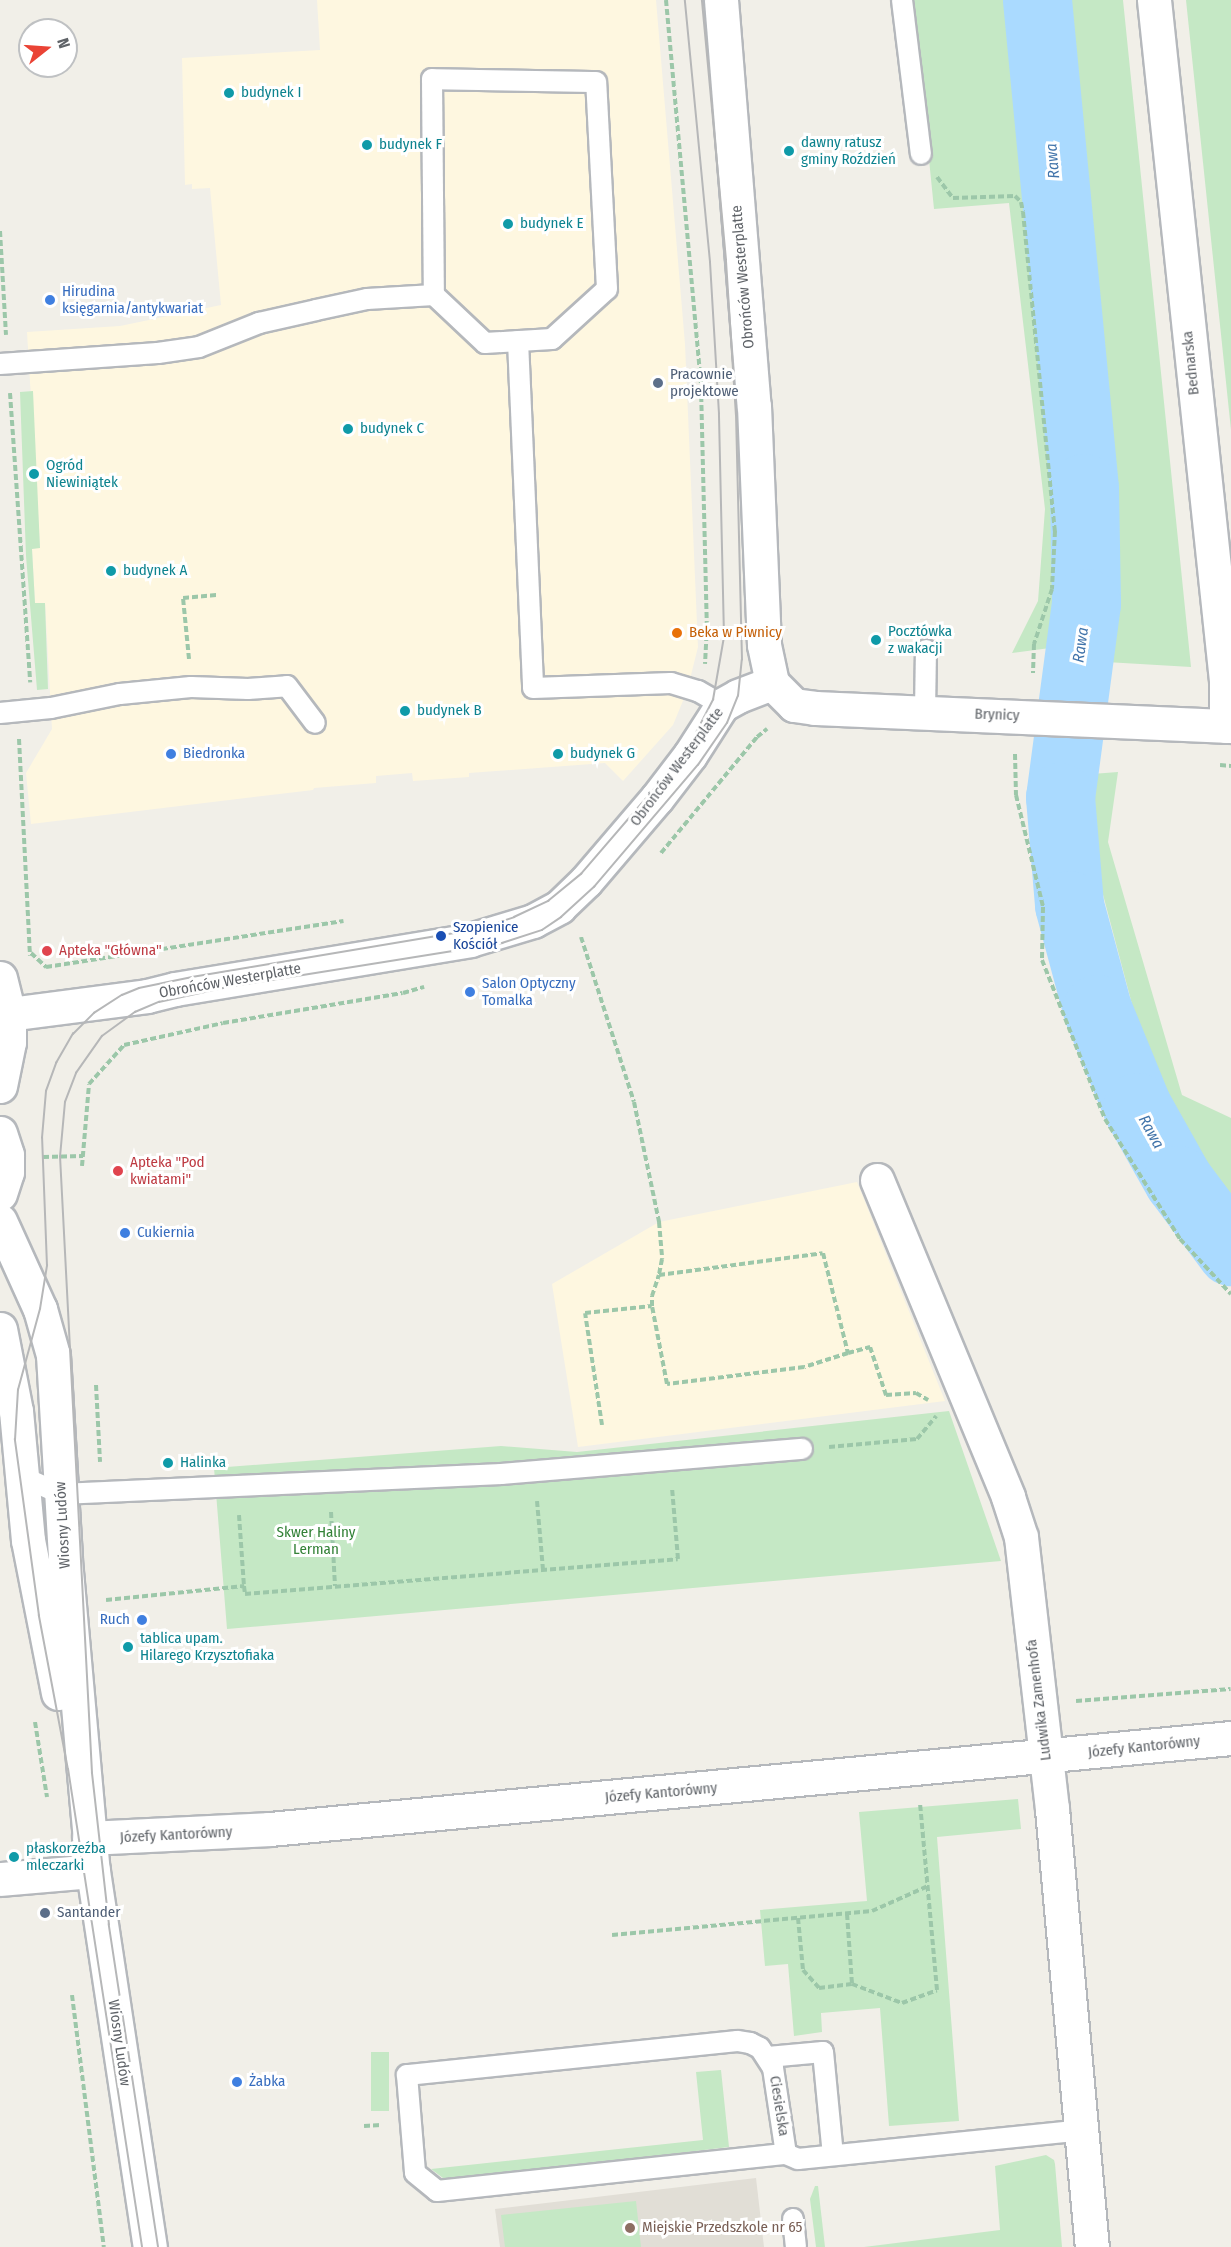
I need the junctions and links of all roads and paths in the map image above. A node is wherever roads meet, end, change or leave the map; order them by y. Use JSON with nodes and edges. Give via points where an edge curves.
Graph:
{"nodes":[{"id":1,"x":666,"y":0,"type":"edge"},
{"id":2,"x":721,"y":0,"type":"edge"},
{"id":3,"x":902,"y":0,"type":"edge"},
{"id":4,"x":1154,"y":0,"type":"edge"},
{"id":5,"x":921,"y":154,"type":"joint"},
{"id":6,"x":0,"y":231,"type":"edge"},
{"id":7,"x":434,"y":296,"type":"junction"},
{"id":8,"x":518,"y":341,"type":"junction"},
{"id":9,"x":4,"y":364,"type":"edge"},
{"id":10,"x":219,"y":595,"type":"dead end"},
{"id":11,"x":707,"y":626,"type":"dead end"},
{"id":12,"x":926,"y":650,"type":"dead end"},
{"id":13,"x":1033,"y":673,"type":"dead end"},
{"id":14,"x":772,"y":683,"type":"junction"},
{"id":15,"x":191,"y":687,"type":"junction"},
{"id":16,"x":722,"y":705,"type":"junction"},
{"id":17,"x":23,"y":712,"type":"junction"},
{"id":18,"x":925,"y":712,"type":"junction"},
{"id":19,"x":0,"y":713,"type":"edge"},
{"id":20,"x":315,"y":723,"type":"dead end"},
{"id":21,"x":1228,"y":726,"type":"edge"},
{"id":22,"x":1015,"y":754,"type":"dead end"},
{"id":23,"x":343,"y":921,"type":"dead end"},
{"id":24,"x":581,"y":937,"type":"dead end"},
{"id":25,"x":0,"y":978,"type":"edge"},
{"id":26,"x":9,"y":1014,"type":"junction"},
{"id":27,"x":0,"y":1086,"type":"edge"},
{"id":28,"x":0,"y":1133,"type":"edge"},
{"id":29,"x":83,"y":1156,"type":"dead end"},
{"id":30,"x":35,"y":1157,"type":"dead end"},
{"id":31,"x":877,"y":1180,"type":"dead end"},
{"id":32,"x":0,"y":1194,"type":"edge"},
{"id":33,"x":0,"y":1221,"type":"edge"},
{"id":34,"x":659,"y":1275,"type":"junction"},
{"id":35,"x":1231,"y":1294,"type":"edge"},
{"id":36,"x":652,"y":1306,"type":"junction"},
{"id":37,"x":0,"y":1329,"type":"edge"},
{"id":38,"x":848,"y":1353,"type":"junction"},
{"id":39,"x":96,"y":1385,"type":"dead end"},
{"id":40,"x":933,"y":1402,"type":"dead end"},
{"id":41,"x":602,"y":1425,"type":"dead end"},
{"id":42,"x":802,"y":1449,"type":"dead end"},
{"id":43,"x":670,"y":1460,"type":"junction"},
{"id":44,"x":535,"y":1471,"type":"junction"},
{"id":45,"x":21,"y":1476,"type":"junction"},
{"id":46,"x":329,"y":1481,"type":"junction"},
{"id":47,"x":237,"y":1485,"type":"junction"},
{"id":48,"x":101,"y":1492,"type":"junction"},
{"id":49,"x":61,"y":1494,"type":"junction"},
{"id":50,"x":543,"y":1569,"type":"junction"},
{"id":51,"x":244,"y":1586,"type":"junction"},
{"id":52,"x":335,"y":1586,"type":"junction"},
{"id":53,"x":102,"y":1600,"type":"dead end"},
{"id":54,"x":1231,"y":1689,"type":"edge"},
{"id":55,"x":1038,"y":1704,"type":"junction"},
{"id":56,"x":1231,"y":1738,"type":"edge"},
{"id":57,"x":1045,"y":1757,"type":"junction"},
{"id":58,"x":919,"y":1796,"type":"dead end"},
{"id":59,"x":89,"y":1838,"type":"junction"},
{"id":60,"x":93,"y":1871,"type":"junction"},
{"id":61,"x":0,"y":1879,"type":"edge"},
{"id":62,"x":928,"y":1886,"type":"junction"},
{"id":63,"x":847,"y":1914,"type":"junction"},
{"id":64,"x":798,"y":1918,"type":"junction"},
{"id":65,"x":612,"y":1935,"type":"dead end"},
{"id":66,"x":852,"y":1984,"type":"junction"},
{"id":67,"x":768,"y":2057,"type":"junction"},
{"id":68,"x":1082,"y":2130,"type":"junction"},
{"id":69,"x":786,"y":2154,"type":"junction"},
{"id":70,"x":833,"y":2155,"type":"junction"},
{"id":71,"x":793,"y":2219,"type":"dead end"},
{"id":72,"x":150,"y":2247,"type":"edge"},
{"id":73,"x":796,"y":2247,"type":"edge"},
{"id":74,"x":1092,"y":2247,"type":"edge"}],
"edges":[{"from":1,"to":11,"type":"path","via":[[701,387]]},
{"from":2,"to":14,"type":"street","name":"Obrońców Westerplatte","via":[[754,405],[764,645]]},
{"from":3,"to":5,"type":"lane"},
{"from":4,"to":21,"type":"street","name":"Bednarska"},
{"from":5,"to":13,"type":"path","via":[[953,198],[1015,196],[1021,202],[1055,531],[1052,590],[1034,644]]},
{"from":6,"to":9,"type":"path"},
{"from":7,"to":8,"type":"lane","via":[[485,343]]},
{"from":7,"to":8,"type":"lane","via":[[432,79],[596,82],[607,289],[552,339]]},
{"from":7,"to":9,"type":"lane","via":[[367,299],[316,310],[259,323],[189,349]]},
{"from":8,"to":16,"type":"lane","via":[[533,688],[671,683],[698,691]]},
{"from":9,"to":17,"type":"path","via":[[30,681]]},
{"from":10,"to":15,"type":"path","via":[[183,598]]},
{"from":12,"to":18,"type":"lane"},
{"from":14,"to":16,"type":"street","name":"Obrońców Westerplatte"},
{"from":14,"to":18,"type":"street","name":"Brynicy","via":[[794,705]]},
{"from":15,"to":17,"type":"lane","via":[[120,694]]},
{"from":15,"to":20,"type":"lane","via":[[287,686]]},
{"from":16,"to":26,"type":"street","name":"Obrońców Westerplatte","via":[[657,798],[586,880],[559,906],[533,921],[470,940],[175,988],[147,996]]},
{"from":17,"to":19,"type":"lane"},
{"from":17,"to":23,"type":"path","via":[[17,749],[30,953],[46,967]]},
{"from":18,"to":21,"type":"street","name":"Brynicy"},
{"from":22,"to":35,"type":"path","via":[[1016,795],[1043,907],[1042,960],[1106,1119],[1180,1239]]},
{"from":24,"to":34,"type":"path","via":[[634,1102],[659,1222]]},
{"from":25,"to":26,"type":"street"},
{"from":26,"to":27,"type":"street","via":[[9,1042]]},
{"from":28,"to":32,"type":"street","via":[[7,1155],[7,1172]]},
{"from":29,"to":30,"type":"path"},
{"from":31,"to":55,"type":"street","name":"Ludwika Zamenhofa","via":[[1021,1537]]},
{"from":33,"to":49,"type":"street","name":"Wiosny Ludów","via":[[40,1309],[53,1354]]},
{"from":34,"to":36,"type":"path"},
{"from":34,"to":38,"type":"path","via":[[823,1253]]},
{"from":36,"to":38,"type":"path","via":[[667,1384],[804,1367]]},
{"from":36,"to":41,"type":"path","via":[[585,1313]]},
{"from":37,"to":45,"type":"street","name":"Wiosny Ludów","via":[[16,1411]]},
{"from":38,"to":40,"type":"path","via":[[870,1347],[886,1395],[916,1393]]},
{"from":39,"to":48,"type":"path"},
{"from":42,"to":43,"type":"lane"},
{"from":43,"to":44,"type":"lane"},
{"from":43,"to":50,"type":"path","via":[[678,1559]]},
{"from":44,"to":46,"type":"lane"},
{"from":44,"to":50,"type":"path"},
{"from":45,"to":49,"type":"lane"},
{"from":45,"to":59,"type":"street","name":"Wiosny Ludów","via":[[28,1540]]},
{"from":46,"to":47,"type":"lane"},
{"from":46,"to":52,"type":"path"},
{"from":47,"to":48,"type":"lane"},
{"from":47,"to":51,"type":"path"},
{"from":48,"to":49,"type":"lane"},
{"from":49,"to":59,"type":"street","name":"Wiosny Ludów"},
{"from":50,"to":52,"type":"path"},
{"from":51,"to":52,"type":"path","via":[[245,1594]]},
{"from":51,"to":53,"type":"path"},
{"from":54,"to":55,"type":"path"},
{"from":55,"to":57,"type":"street","name":"Ludwika Zamenhofa"},
{"from":56,"to":57,"type":"street","name":"Józefy Kantorówny"},
{"from":57,"to":59,"type":"street","name":"Józefy Kantorówny","via":[[270,1830]]},
{"from":57,"to":68,"type":"street","name":"Ludwika Zamenhofa"},
{"from":58,"to":62,"type":"path"},
{"from":59,"to":60,"type":"street","name":"Wiosny Ludów"},
{"from":60,"to":61,"type":"street"},
{"from":60,"to":72,"type":"street","name":"Wiosny Ludów"},
{"from":62,"to":63,"type":"path","via":[[873,1911]]},
{"from":62,"to":66,"type":"path","via":[[937,1990],[902,2003]]},
{"from":63,"to":64,"type":"path"},
{"from":63,"to":66,"type":"path"},
{"from":64,"to":65,"type":"path"},
{"from":64,"to":66,"type":"path","via":[[803,1970],[819,1988]]},
{"from":67,"to":69,"type":"lane","name":"Ciesielska"},
{"from":67,"to":69,"type":"lane","name":"Ciesielska","via":[[760,2048],[737,2041],[407,2075],[415,2173],[437,2191]]},
{"from":67,"to":70,"type":"lane","via":[[823,2052]]},
{"from":68,"to":70,"type":"lane","name":"Ciesielska"},
{"from":68,"to":74,"type":"street","name":"Ludwika Zamenhofa"},
{"from":69,"to":70,"type":"lane","name":"Ciesielska","via":[[798,2159]]},
{"from":71,"to":73,"type":"lane"}]}
